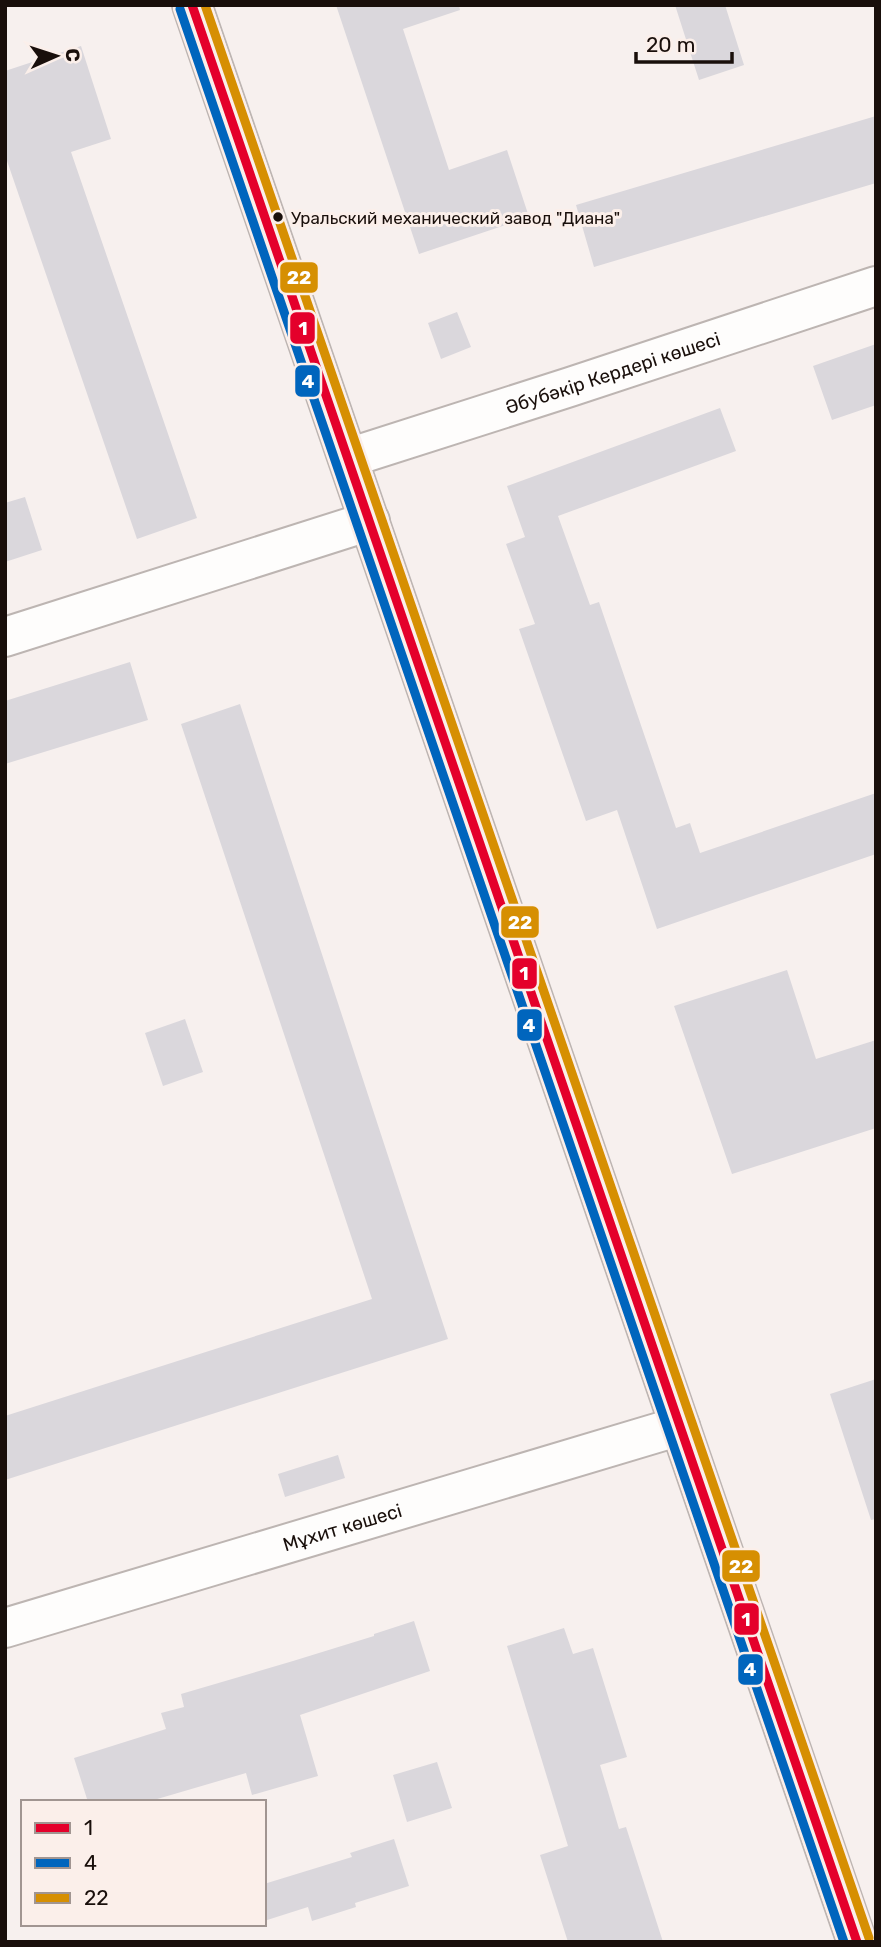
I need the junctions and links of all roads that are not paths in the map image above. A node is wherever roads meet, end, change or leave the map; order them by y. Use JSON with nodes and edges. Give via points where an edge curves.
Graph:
{"nodes":[{"id":1,"x":192,"y":5,"type":"edge"},
{"id":2,"x":876,"y":286,"type":"edge"},
{"id":3,"x":348,"y":458,"type":"junction"},
{"id":4,"x":370,"y":521,"type":"junction"},
{"id":5,"x":5,"y":637,"type":"edge"},
{"id":6,"x":680,"y":1426,"type":"junction"},
{"id":7,"x":5,"y":1628,"type":"edge"},
{"id":8,"x":858,"y":1942,"type":"edge"}],
"edges":[{"from":1,"to":3,"type":"main road"},
{"from":2,"to":3,"type":"main road","name":"Әбубәкір Кердері көшесі"},
{"from":3,"to":4,"type":"main road"},
{"from":4,"to":5,"type":"main road"},
{"from":4,"to":6,"type":"main road"},
{"from":6,"to":7,"type":"main road","name":"Мұхит көшесі"},
{"from":6,"to":8,"type":"main road"}]}
